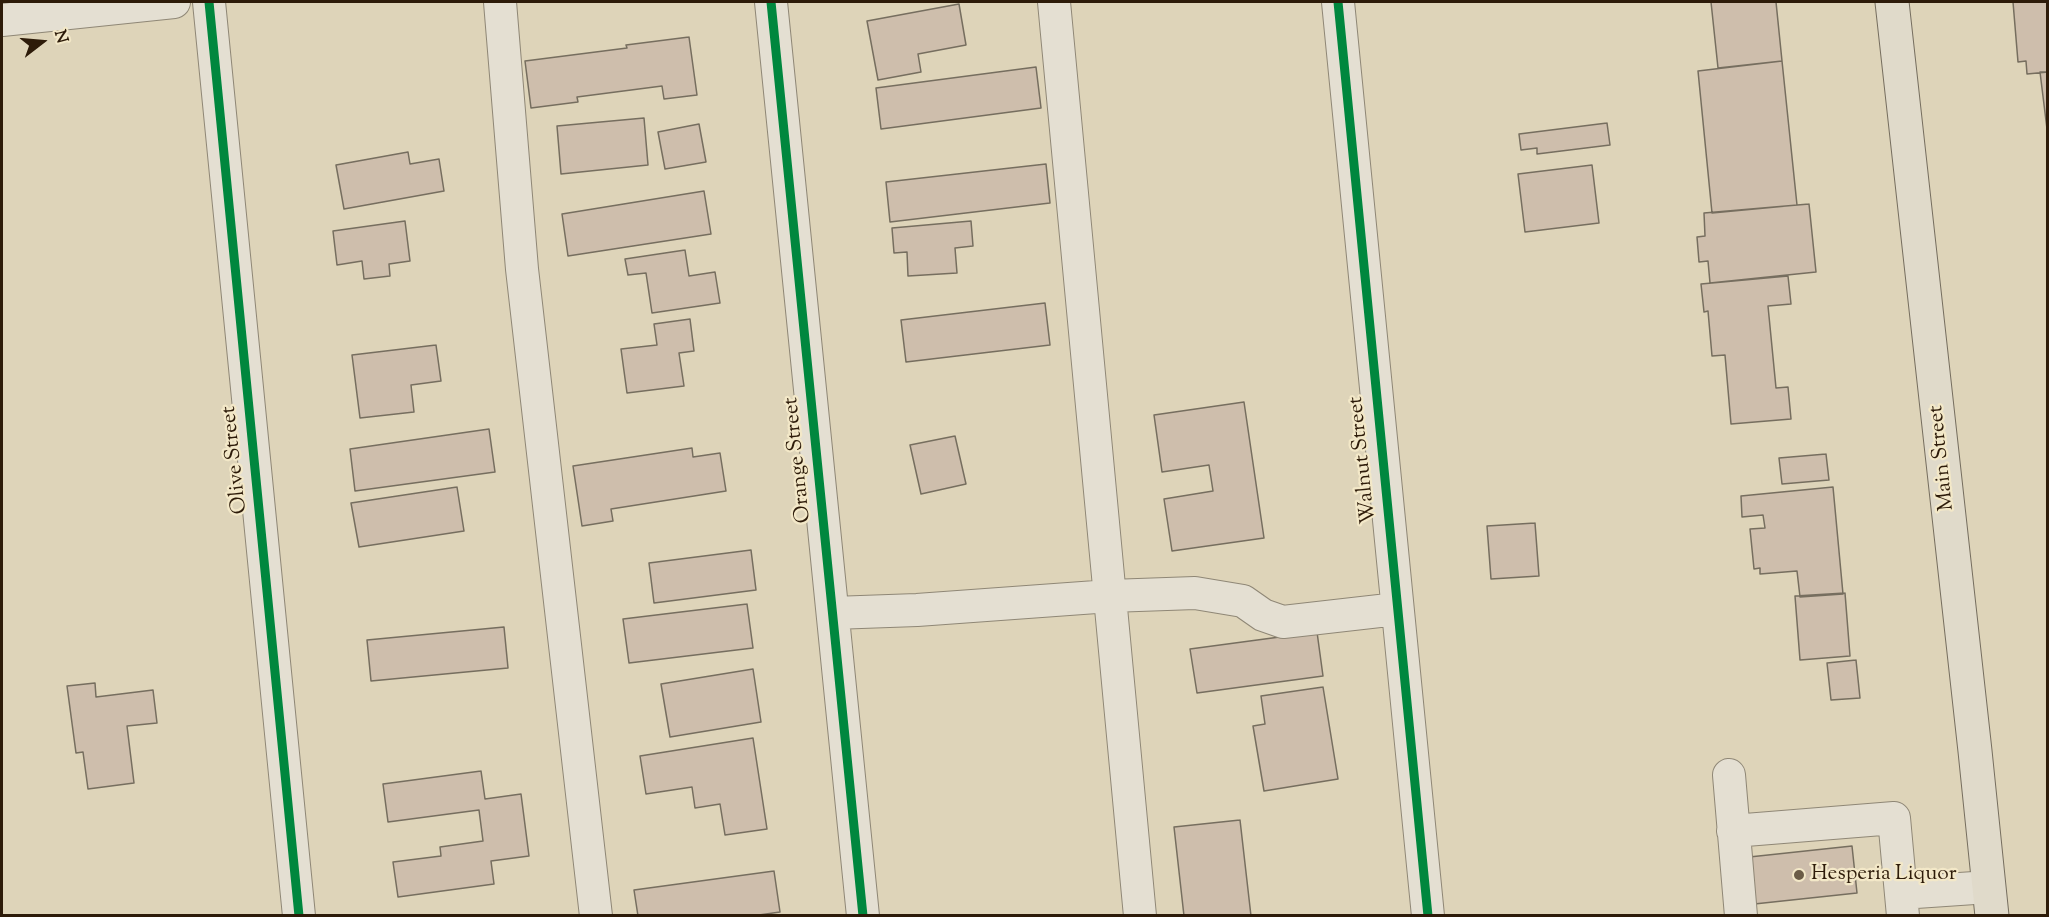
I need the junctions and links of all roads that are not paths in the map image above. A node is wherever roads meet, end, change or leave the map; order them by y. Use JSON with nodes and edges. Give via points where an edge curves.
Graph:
{"nodes":[{"id":1,"x":174,"y":2,"type":"edge"},
{"id":2,"x":209,"y":2,"type":"edge"},
{"id":3,"x":500,"y":2,"type":"edge"},
{"id":4,"x":771,"y":2,"type":"edge"},
{"id":5,"x":1053,"y":2,"type":"edge"},
{"id":6,"x":1338,"y":2,"type":"edge"},
{"id":7,"x":1892,"y":2,"type":"edge"},
{"id":8,"x":105,"y":6,"type":"edge"},
{"id":9,"x":2,"y":20,"type":"edge"},
{"id":10,"x":1110,"y":596,"type":"junction"},
{"id":11,"x":1396,"y":609,"type":"junction"},
{"id":12,"x":833,"y":613,"type":"junction"},
{"id":13,"x":1729,"y":775,"type":"dead end"},
{"id":14,"x":1733,"y":831,"type":"junction"},
{"id":15,"x":1990,"y":901,"type":"edge"},
{"id":16,"x":1902,"y":904,"type":"edge"},
{"id":17,"x":299,"y":915,"type":"edge"},
{"id":18,"x":596,"y":915,"type":"edge"},
{"id":19,"x":863,"y":915,"type":"edge"},
{"id":20,"x":1140,"y":915,"type":"edge"},
{"id":21,"x":1428,"y":915,"type":"edge"},
{"id":22,"x":1741,"y":915,"type":"edge"}],
"edges":[{"from":1,"to":8,"type":"street"},
{"from":2,"to":17,"type":"street","name":"Olive Street"},
{"from":3,"to":18,"type":"street","via":[[522,269]]},
{"from":4,"to":12,"type":"street","name":"Orange Street"},
{"from":5,"to":10,"type":"street"},
{"from":6,"to":11,"type":"street","name":"Walnut Street"},
{"from":7,"to":15,"type":"main road","name":"Main Street"},
{"from":8,"to":9,"type":"street"},
{"from":10,"to":11,"type":"street","via":[[1195,593],[1243,601],[1263,615],[1283,622]]},
{"from":10,"to":12,"type":"street"},
{"from":10,"to":20,"type":"street"},
{"from":11,"to":21,"type":"street","name":"Walnut Street"},
{"from":12,"to":19,"type":"street","name":"Orange Street"},
{"from":13,"to":14,"type":"street"},
{"from":14,"to":16,"type":"street","via":[[1894,819]]},
{"from":14,"to":22,"type":"street"},
{"from":15,"to":16,"type":"street"}]}
